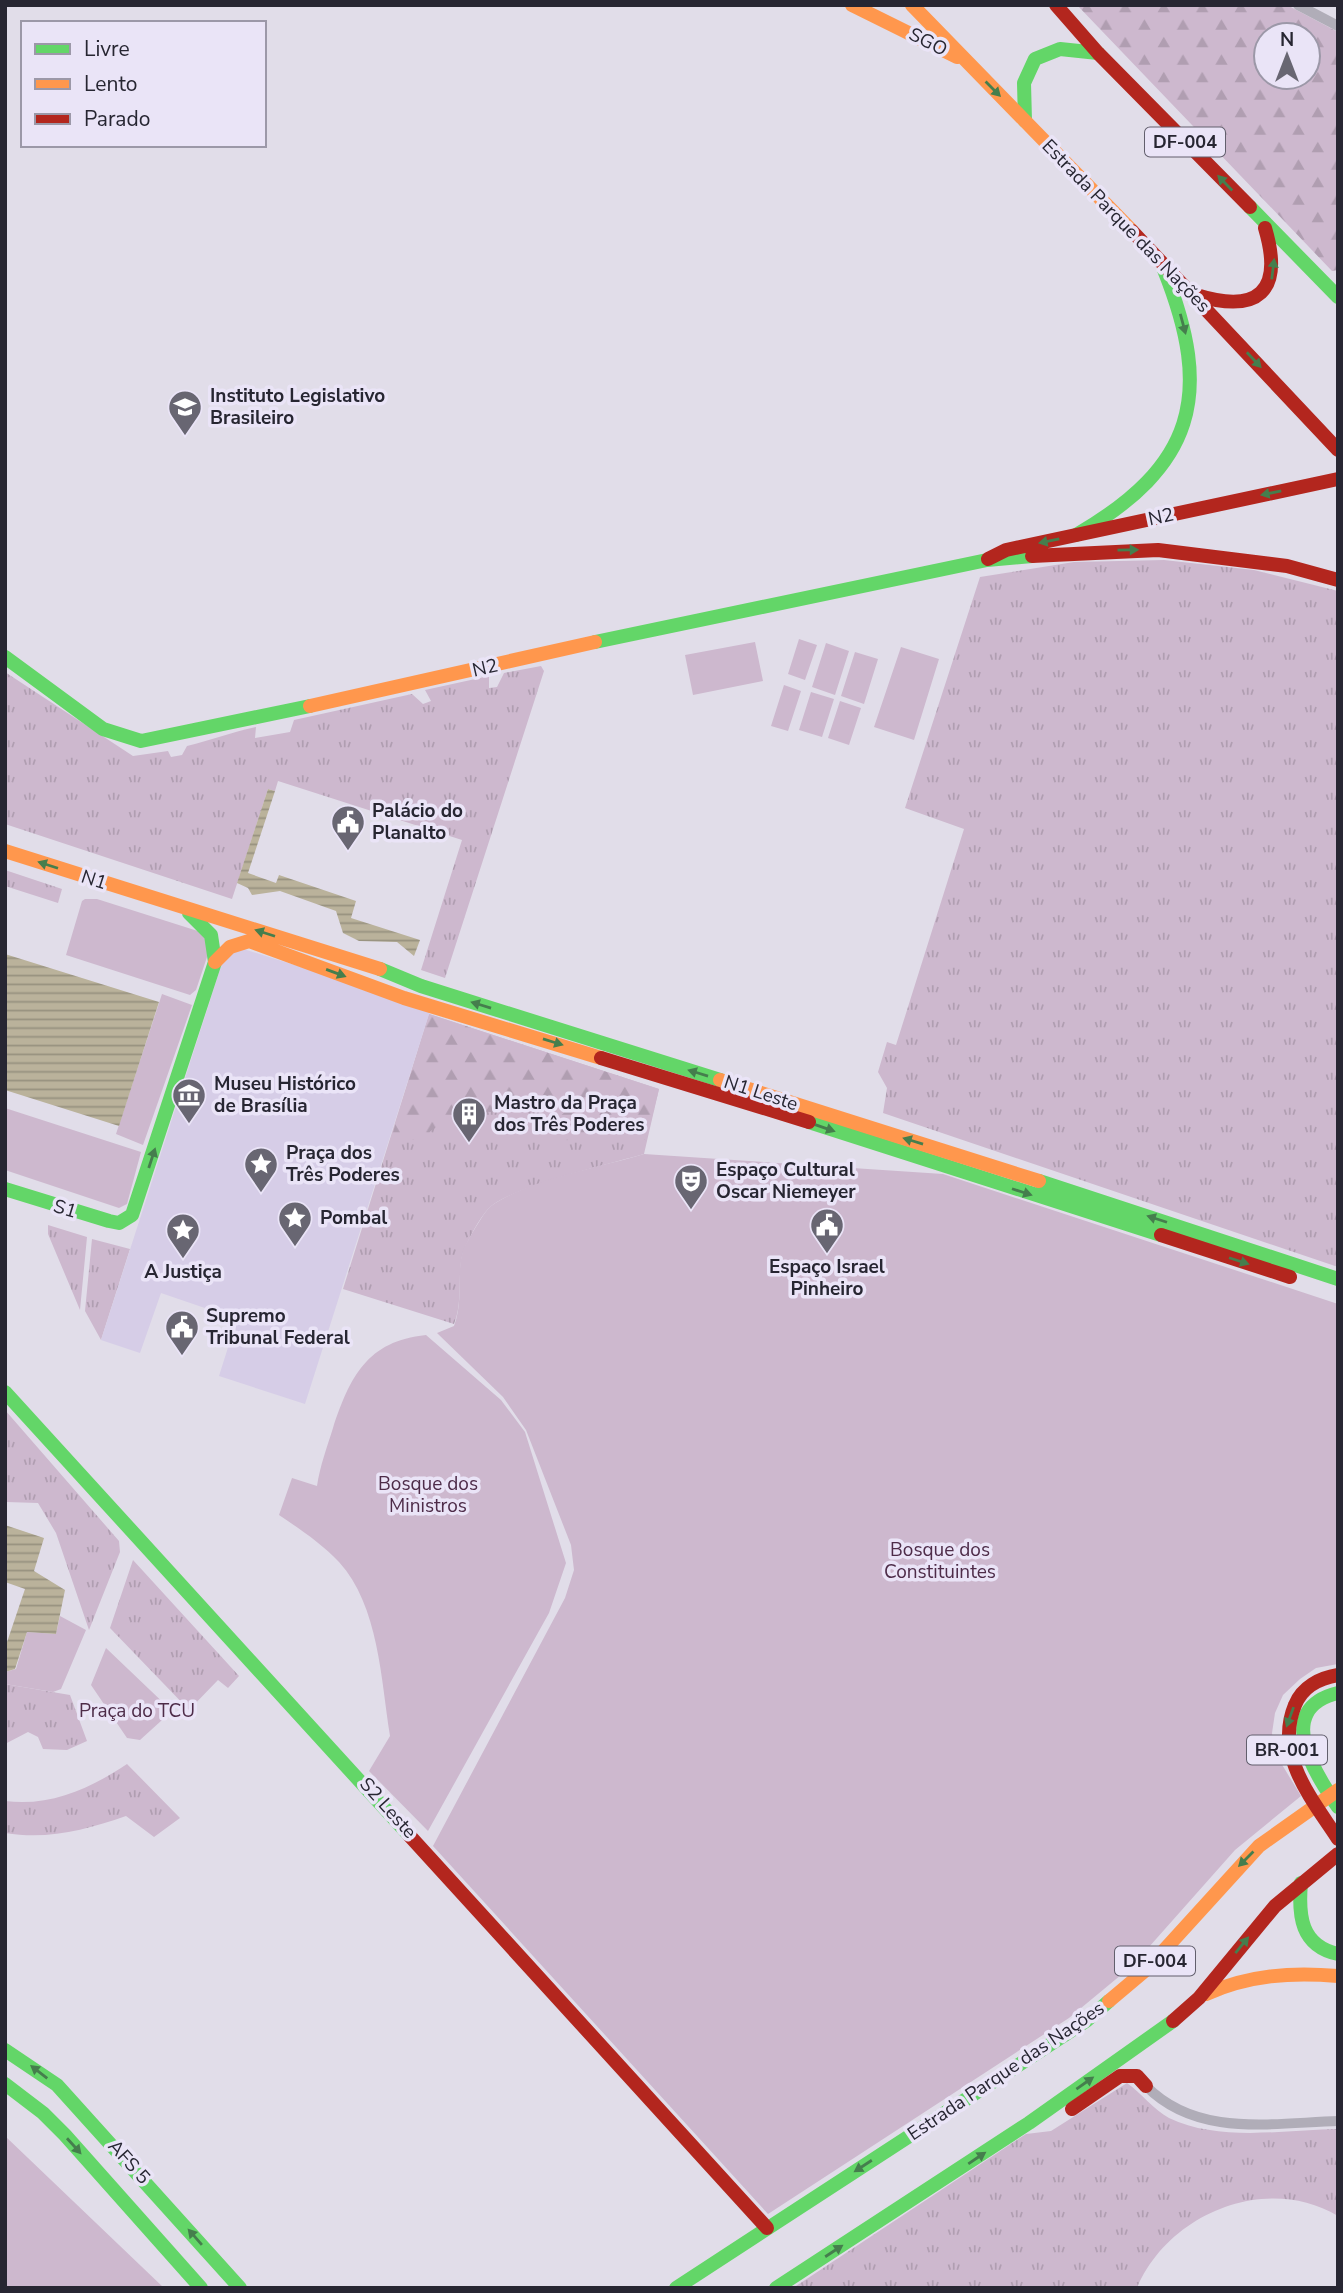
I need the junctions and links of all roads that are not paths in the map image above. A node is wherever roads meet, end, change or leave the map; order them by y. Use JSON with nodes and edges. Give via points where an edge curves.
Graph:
{"nodes":[{"id":1,"x":852,"y":5,"type":"edge"},
{"id":2,"x":912,"y":5,"type":"edge"},
{"id":3,"x":1056,"y":5,"type":"edge"},
{"id":4,"x":1298,"y":5,"type":"edge"},
{"id":5,"x":1338,"y":26,"type":"edge"},
{"id":6,"x":1097,"y":52,"type":"junction"},
{"id":7,"x":966,"y":62,"type":"junction"},
{"id":8,"x":1025,"y":121,"type":"junction"},
{"id":9,"x":1262,"y":220,"type":"junction"},
{"id":10,"x":1160,"y":260,"type":"junction"},
{"id":11,"x":1338,"y":278,"type":"edge"},
{"id":12,"x":1191,"y":293,"type":"junction"},
{"id":13,"x":1338,"y":297,"type":"edge"},
{"id":14,"x":1338,"y":450,"type":"edge"},
{"id":15,"x":1338,"y":479,"type":"edge"},
{"id":16,"x":1076,"y":536,"type":"junction"},
{"id":17,"x":987,"y":561,"type":"junction"},
{"id":18,"x":1338,"y":580,"type":"edge"},
{"id":19,"x":5,"y":657,"type":"edge"},
{"id":20,"x":5,"y":851,"type":"edge"},
{"id":21,"x":183,"y":908,"type":"junction"},
{"id":22,"x":215,"y":962,"type":"junction"},
{"id":23,"x":5,"y":1189,"type":"edge"},
{"id":24,"x":1338,"y":1279,"type":"edge"},
{"id":25,"x":1338,"y":1292,"type":"edge"},
{"id":26,"x":5,"y":1392,"type":"edge"},
{"id":27,"x":1338,"y":1675,"type":"edge"},
{"id":28,"x":1338,"y":1693,"type":"edge"},
{"id":29,"x":1338,"y":1790,"type":"edge"},
{"id":30,"x":1338,"y":1807,"type":"edge"},
{"id":31,"x":1338,"y":1839,"type":"edge"},
{"id":32,"x":1332,"y":1858,"type":"edge"},
{"id":33,"x":1301,"y":1883,"type":"junction"},
{"id":34,"x":1338,"y":1954,"type":"edge"},
{"id":35,"x":1338,"y":1976,"type":"edge"},
{"id":36,"x":1199,"y":1998,"type":"junction"},
{"id":37,"x":1173,"y":2021,"type":"junction"},
{"id":38,"x":5,"y":2050,"type":"edge"},
{"id":39,"x":5,"y":2084,"type":"edge"},
{"id":40,"x":1146,"y":2086,"type":"junction"},
{"id":41,"x":1338,"y":2121,"type":"edge"},
{"id":42,"x":1029,"y":2123,"type":"junction"},
{"id":43,"x":767,"y":2228,"type":"junction"},
{"id":44,"x":201,"y":2288,"type":"edge"},
{"id":45,"x":240,"y":2288,"type":"edge"},
{"id":46,"x":676,"y":2288,"type":"edge"},
{"id":47,"x":776,"y":2288,"type":"edge"}],
"edges":[{"from":1,"to":7,"type":"main road","name":"SGO"},
{"from":2,"to":7,"type":"main road","name":"Estrada Parque das Nações"},
{"from":3,"to":6,"type":"main road","number":"DF-004"},
{"from":4,"to":5,"type":"street"},
{"from":6,"to":8,"type":"main road","via":[[1062,48],[1036,59],[1021,87]]},
{"from":9,"to":6,"type":"main road","number":"DF-004","one_way":true},
{"from":7,"to":8,"type":"main road","name":"Estrada Parque das Nações","one_way":true},
{"from":8,"to":10,"type":"main road","name":"Estrada Parque das Nações"},
{"from":9,"to":11,"type":"main road"},
{"from":12,"to":9,"type":"main road","one_way":true,"via":[[1228,305],[1246,303],[1262,294],[1272,279],[1275,261]]},
{"from":9,"to":13,"type":"main road","number":"DF-004"},
{"from":10,"to":12,"type":"main road","name":"Estrada Parque das Nações"},
{"from":10,"to":16,"type":"main road","one_way":true,"via":[[1184,326],[1191,364],[1183,424],[1172,452],[1137,497]]},
{"from":12,"to":14,"type":"main road","name":"Estrada Parque das Nações","one_way":true},
{"from":15,"to":16,"type":"main road","name":"N2","one_way":true},
{"from":16,"to":17,"type":"main road","name":"N2","one_way":true,"via":[[1006,551]]},
{"from":17,"to":18,"type":"main road","name":"N2","one_way":true,"via":[[1158,550],[1287,566]]},
{"from":17,"to":19,"type":"main road","name":"N2","via":[[141,741],[103,729]]},
{"from":21,"to":20,"type":"main road","name":"N1","one_way":true},
{"from":21,"to":22,"type":"main road","via":[[211,935]]},
{"from":24,"to":21,"type":"main road","name":"N1 Leste","one_way":true},
{"from":23,"to":22,"type":"main road","name":"S1","one_way":true,"via":[[109,1222],[127,1220],[137,1204]]},
{"from":22,"to":25,"type":"main road","name":"N1 Leste","one_way":true,"via":[[227,947],[249,941],[404,998]]},
{"from":26,"to":43,"type":"main road","name":"S2 Leste"},
{"from":27,"to":31,"type":"main road","number":"BR-001","one_way":true,"via":[[1313,1683],[1300,1696],[1286,1727],[1291,1761]]},
{"from":28,"to":30,"type":"main road","number":"BR-001","via":[[1314,1705],[1302,1732],[1306,1757]]},
{"from":29,"to":43,"type":"main road","name":"Estrada Parque das Nações","number":"DF-004","one_way":true,"via":[[1259,1846],[1147,1969],[1086,2021]]},
{"from":32,"to":33,"type":"main road","number":"DF-004"},
{"from":33,"to":34,"type":"main road","via":[[1300,1922],[1307,1938],[1317,1948]]},
{"from":36,"to":33,"type":"main road","number":"DF-004","one_way":true,"via":[[1275,1906]]},
{"from":35,"to":36,"type":"main road","via":[[1280,1972],[1250,1976]]},
{"from":36,"to":37,"type":"main road","number":"DF-004"},
{"from":37,"to":40,"type":"main road","via":[[1164,2040],[1145,2060]]},
{"from":42,"to":37,"type":"main road","number":"DF-004","one_way":true},
{"from":45,"to":38,"type":"main road","name":"AFS 5","one_way":true,"via":[[57,2085]]},
{"from":39,"to":44,"type":"main road","name":"AFS 5","one_way":true,"via":[[43,2113]]},
{"from":40,"to":41,"type":"street","via":[[1175,2109],[1200,2120]]},
{"from":40,"to":42,"type":"main road","via":[[1137,2076],[1119,2076],[1061,2116],[1044,2124]]},
{"from":47,"to":42,"type":"main road","number":"DF-004","one_way":true},
{"from":43,"to":46,"type":"main road","name":"Estrada Parque das Nações","number":"DF-004"}]}
